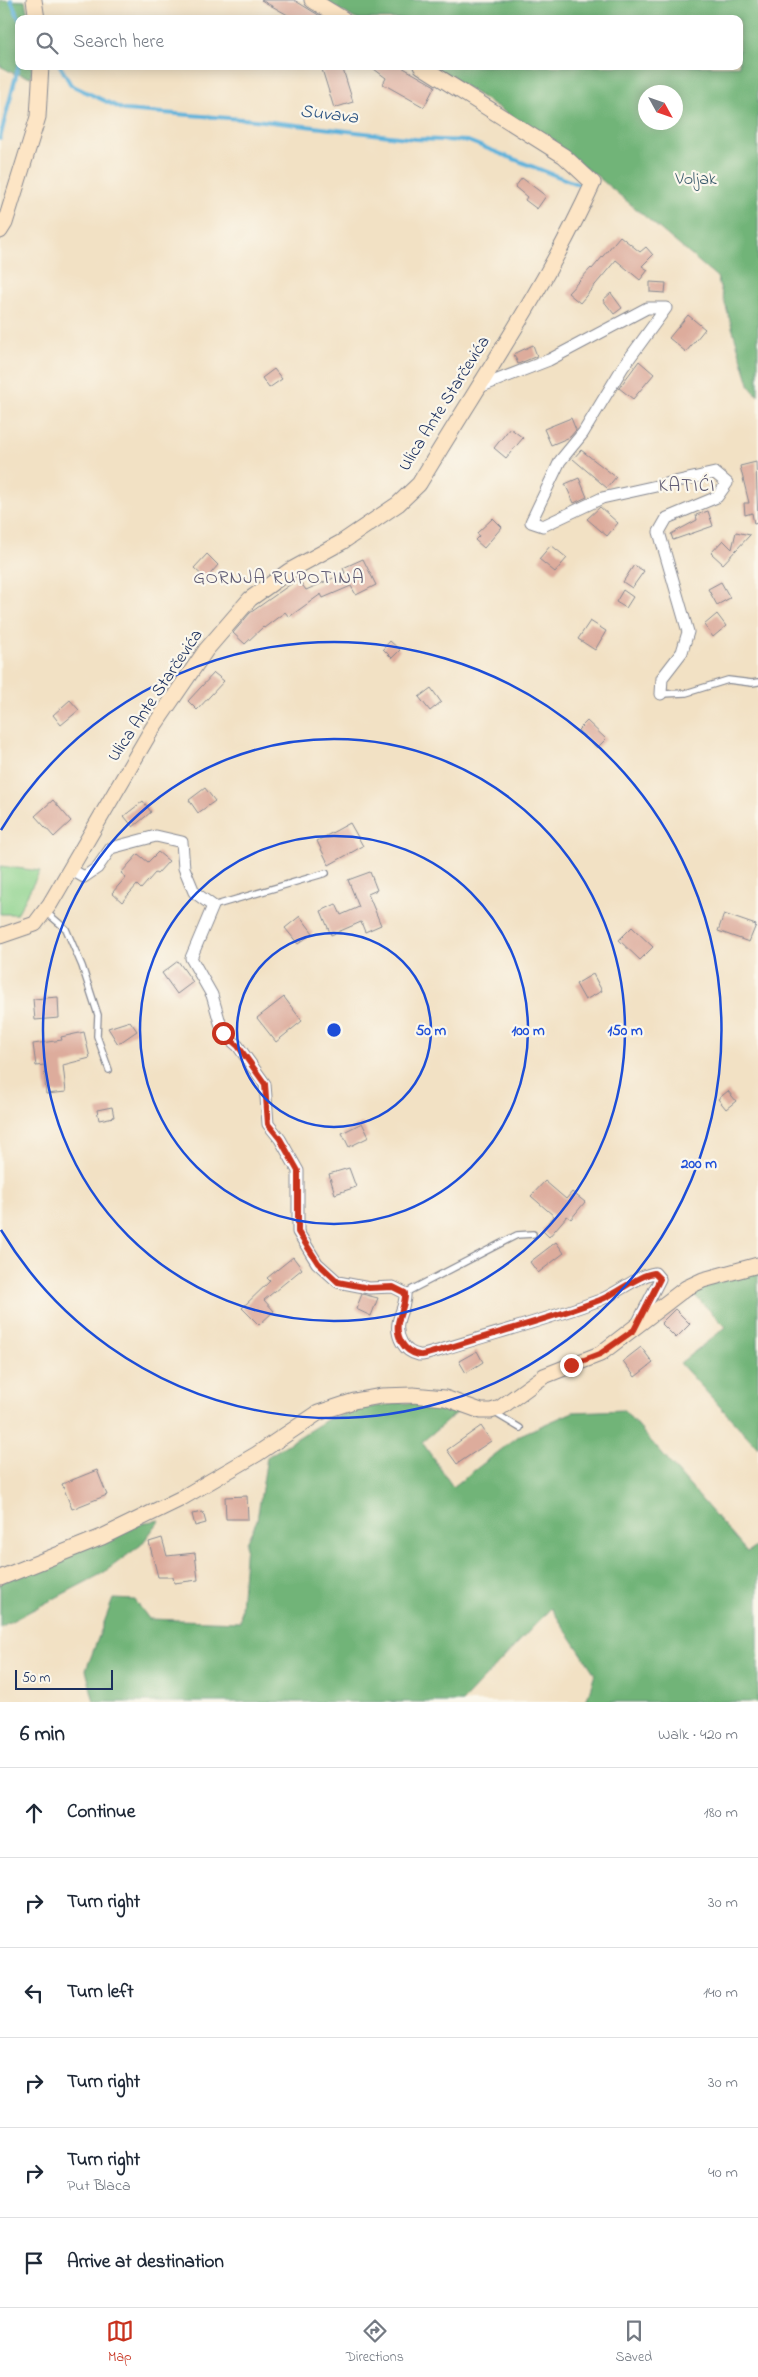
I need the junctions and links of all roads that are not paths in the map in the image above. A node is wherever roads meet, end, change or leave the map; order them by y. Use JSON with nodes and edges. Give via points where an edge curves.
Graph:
{"nodes":[{"id":1,"x":34,"y":0,"type":"edge"},
{"id":2,"x":312,"y":0,"type":"edge"},
{"id":3,"x":36,"y":15,"type":"edge"},
{"id":4,"x":336,"y":15,"type":"edge"},
{"id":5,"x":41,"y":70,"type":"edge"},
{"id":6,"x":427,"y":70,"type":"edge"},
{"id":7,"x":0,"y":231,"type":"edge"},
{"id":8,"x":476,"y":388,"type":"junction"},
{"id":9,"x":758,"y":682,"type":"edge"},
{"id":10,"x":661,"y":694,"type":"joint"},
{"id":11,"x":70,"y":869,"type":"junction"},
{"id":12,"x":326,"y":873,"type":"dead end"},
{"id":13,"x":213,"y":906,"type":"junction"},
{"id":14,"x":44,"y":911,"type":"junction"},
{"id":15,"x":0,"y":936,"type":"edge"},
{"id":16,"x":109,"y":1070,"type":"dead end"},
{"id":17,"x":533,"y":1234,"type":"dead end"},
{"id":18,"x":758,"y":1265,"type":"edge"},
{"id":19,"x":405,"y":1293,"type":"junction"},
{"id":20,"x":634,"y":1330,"type":"junction"},
{"id":21,"x":491,"y":1411,"type":"junction"},
{"id":22,"x":520,"y":1428,"type":"dead end"},
{"id":23,"x":0,"y":1578,"type":"edge"}],
"edges":[{"from":1,"to":3,"type":"street"},
{"from":2,"to":4,"type":"street"},
{"from":5,"to":7,"type":"street","via":[[38,117]]},
{"from":6,"to":8,"type":"street","name":"Ulica Ante Starčevića","via":[[564,156],[590,190],[547,274]]},
{"from":8,"to":10,"type":"street","via":[[550,360],[647,308],[666,308],[622,367],[583,433],[560,461],[532,522],[543,526],[602,498],[715,473],[727,483],[717,497],[667,518],[659,532],[688,632],[682,652],[662,678]]},
{"from":8,"to":11,"type":"street","name":"Ulica Ante Starčevića","via":[[419,484],[405,498],[250,599],[206,650],[152,729]]},
{"from":9,"to":10,"type":"lane","via":[[728,680],[686,693]]},
{"from":11,"to":13,"type":"street","via":[[84,877],[97,868],[111,848],[156,836],[182,842],[184,868],[194,892]]},
{"from":11,"to":14,"type":"street","name":"Ulica Ante Starčevića"},
{"from":12,"to":13,"type":"lane"},
{"from":13,"to":19,"type":"street","via":[[192,958],[212,995],[223,1033],[238,1046],[265,1084],[268,1124],[298,1171],[298,1232],[318,1263],[338,1282],[369,1288],[393,1287]]},
{"from":14,"to":15,"type":"street","name":"Ulica Ante Starčevića","via":[[35,924]]},
{"from":14,"to":16,"type":"lane","via":[[66,929],[82,966],[98,1015],[96,1036]]},
{"from":17,"to":19,"type":"lane","via":[[517,1235]]},
{"from":18,"to":20,"type":"street","via":[[686,1288]]},
{"from":19,"to":20,"type":"street","via":[[406,1302],[397,1333],[405,1348],[419,1355],[601,1300],[644,1274],[654,1273],[660,1279]]},
{"from":20,"to":21,"type":"street","via":[[600,1354],[544,1376]]},
{"from":21,"to":22,"type":"lane"},
{"from":21,"to":23,"type":"street","via":[[471,1408],[445,1398],[413,1395],[381,1396],[318,1412],[180,1499],[102,1537]]}]}
